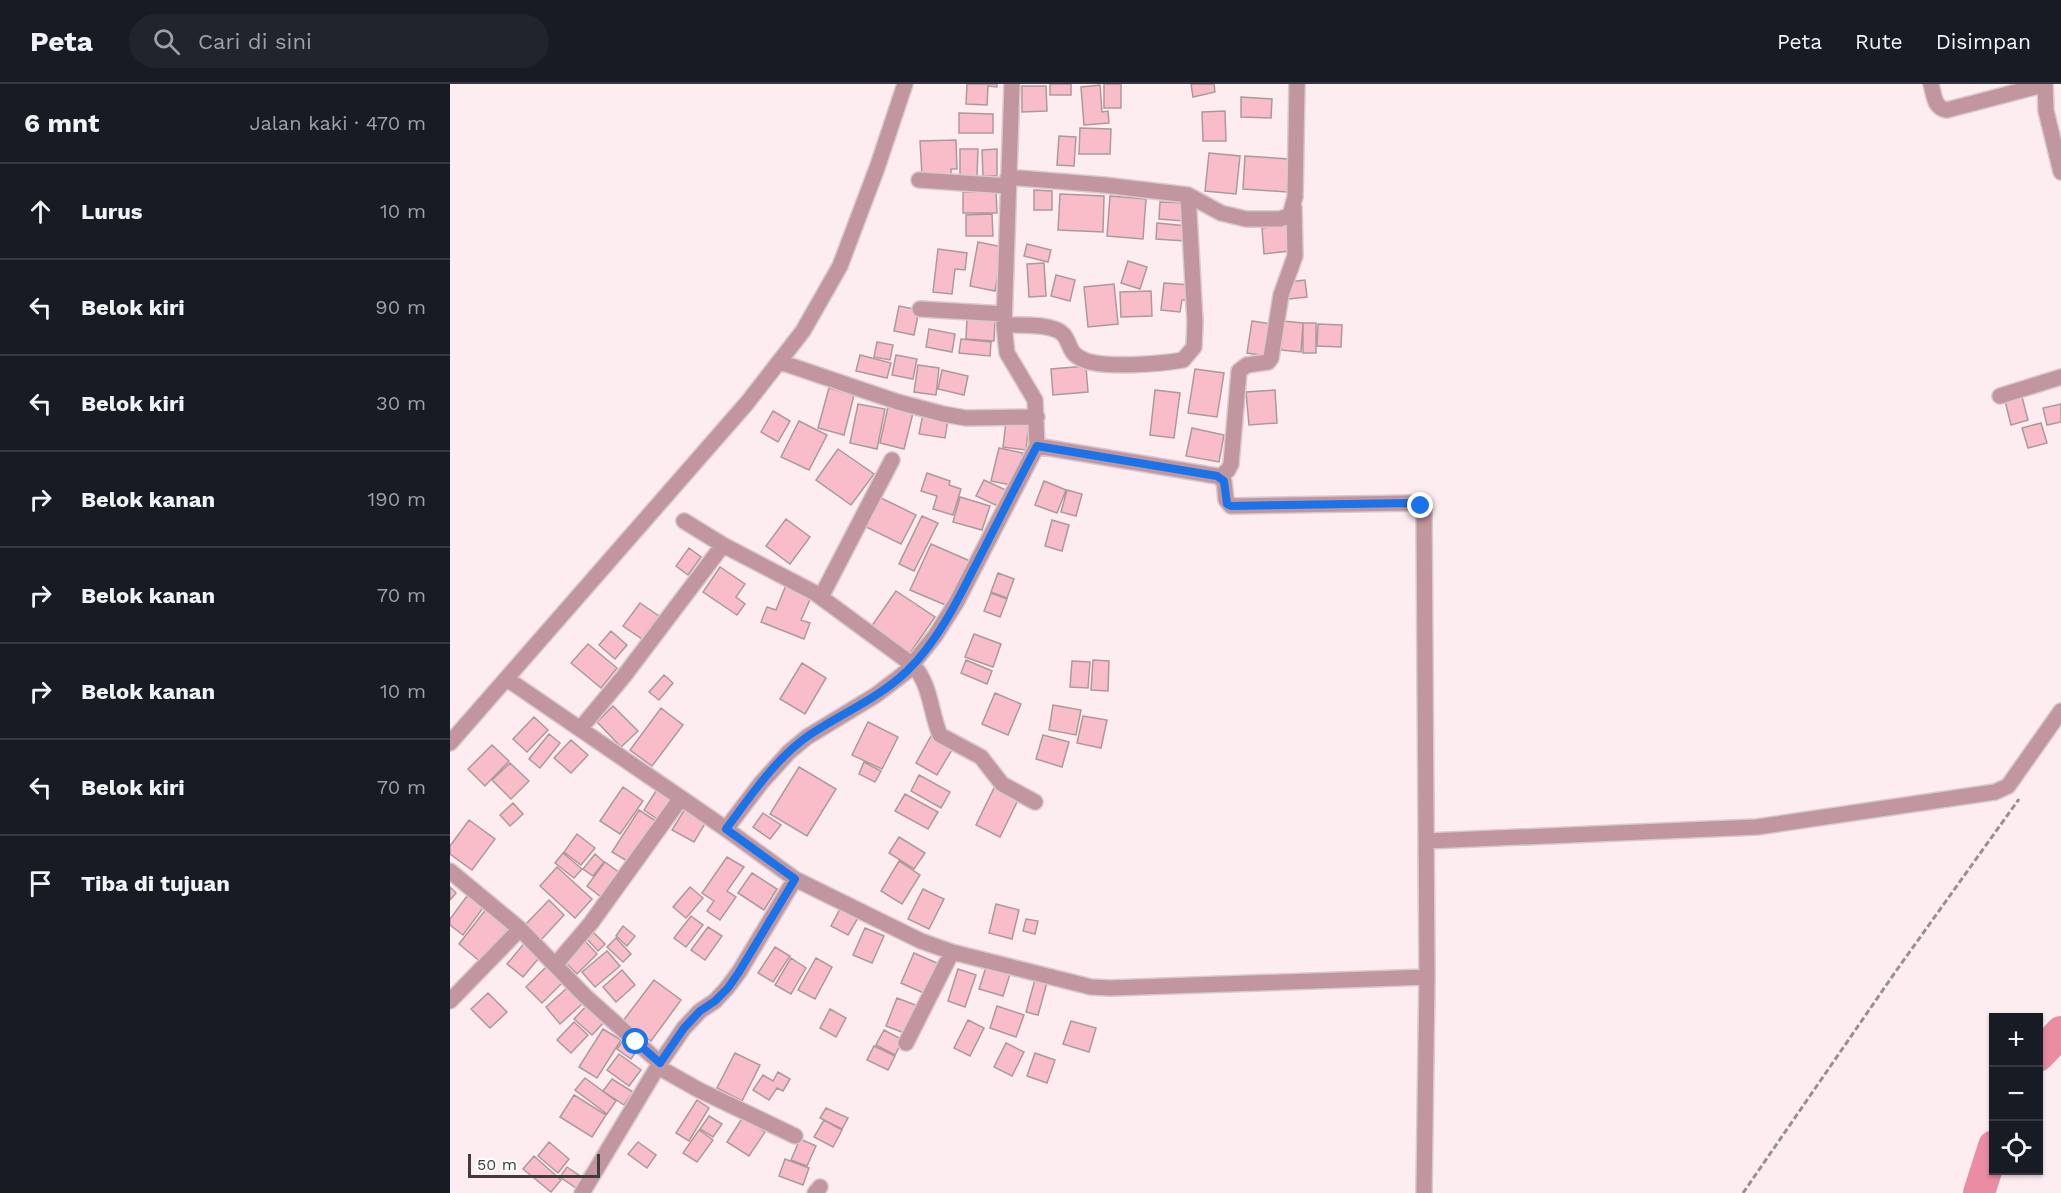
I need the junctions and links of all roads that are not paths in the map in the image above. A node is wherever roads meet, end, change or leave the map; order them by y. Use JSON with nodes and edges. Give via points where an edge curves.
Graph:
{"nodes":[{"id":1,"x":905,"y":84,"type":"edge"},
{"id":2,"x":1012,"y":84,"type":"edge"},
{"id":3,"x":1297,"y":84,"type":"edge"},
{"id":4,"x":1931,"y":84,"type":"edge"},
{"id":5,"x":2039,"y":84,"type":"edge"},
{"id":6,"x":2045,"y":84,"type":"edge"},
{"id":7,"x":2061,"y":172,"type":"edge"},
{"id":8,"x":919,"y":180,"type":"dead end"},
{"id":9,"x":1008,"y":181,"type":"junction"},
{"id":10,"x":1188,"y":195,"type":"junction"},
{"id":11,"x":1294,"y":207,"type":"junction"},
{"id":12,"x":920,"y":309,"type":"dead end"},
{"id":13,"x":1004,"y":320,"type":"junction"},
{"id":14,"x":780,"y":362,"type":"junction"},
{"id":15,"x":2061,"y":377,"type":"edge"},
{"id":16,"x":2000,"y":396,"type":"dead end"},
{"id":17,"x":1037,"y":417,"type":"junction"},
{"id":18,"x":1037,"y":446,"type":"junction"},
{"id":19,"x":892,"y":460,"type":"dead end"},
{"id":20,"x":1220,"y":477,"type":"junction"},
{"id":21,"x":684,"y":521,"type":"dead end"},
{"id":22,"x":723,"y":545,"type":"junction"},
{"id":23,"x":820,"y":597,"type":"junction"},
{"id":24,"x":913,"y":665,"type":"junction"},
{"id":25,"x":507,"y":678,"type":"junction"},
{"id":26,"x":2061,"y":711,"type":"edge"},
{"id":27,"x":580,"y":729,"type":"junction"},
{"id":28,"x":450,"y":743,"type":"edge"},
{"id":29,"x":681,"y":798,"type":"junction"},
{"id":30,"x":1035,"y":802,"type":"dead end"},
{"id":31,"x":726,"y":829,"type":"junction"},
{"id":32,"x":1427,"y":841,"type":"junction"},
{"id":33,"x":450,"y":871,"type":"edge"},
{"id":34,"x":795,"y":879,"type":"junction"},
{"id":35,"x":520,"y":929,"type":"junction"},
{"id":36,"x":952,"y":952,"type":"junction"},
{"id":37,"x":556,"y":964,"type":"junction"},
{"id":38,"x":1427,"y":978,"type":"junction"},
{"id":39,"x":450,"y":1001,"type":"edge"},
{"id":40,"x":906,"y":1043,"type":"dead end"},
{"id":41,"x":659,"y":1065,"type":"junction"},
{"id":42,"x":795,"y":1136,"type":"dead end"},
{"id":43,"x":582,"y":1193,"type":"edge"},
{"id":44,"x":1424,"y":1193,"type":"edge"}],
"edges":[{"from":1,"to":14,"type":"street","via":[[840,266],[803,331]]},
{"from":2,"to":9,"type":"street"},
{"from":3,"to":11,"type":"street"},
{"from":4,"to":5,"type":"street","via":[[1937,104],[1947,110]]},
{"from":6,"to":7,"type":"street","via":[[2046,111]]},
{"from":8,"to":9,"type":"street"},
{"from":9,"to":10,"type":"street","via":[[1104,184]]},
{"from":9,"to":13,"type":"street"},
{"from":10,"to":11,"type":"street","via":[[1221,213],[1246,219],[1280,219],[1290,215]]},
{"from":10,"to":13,"type":"street","via":[[1194,347],[1183,360],[1095,364],[1071,352],[1064,335],[1055,329]]},
{"from":11,"to":20,"type":"street","via":[[1295,256],[1281,295],[1271,358],[1239,371],[1231,464]]},
{"from":12,"to":13,"type":"street"},
{"from":13,"to":17,"type":"street","via":[[1008,353],[1034,395]]},
{"from":14,"to":17,"type":"street","via":[[943,414],[993,419]]},
{"from":14,"to":25,"type":"street"},
{"from":15,"to":16,"type":"street"},
{"from":17,"to":18,"type":"street"},
{"from":18,"to":20,"type":"street"},
{"from":18,"to":24,"type":"street","via":[[957,603]]},
{"from":19,"to":23,"type":"street"},
{"from":20,"to":32,"type":"street","via":[[1227,504],[1231,506],[1411,503],[1424,509]]},
{"from":21,"to":22,"type":"street"},
{"from":22,"to":23,"type":"street"},
{"from":22,"to":27,"type":"street"},
{"from":23,"to":24,"type":"street"},
{"from":24,"to":30,"type":"street","via":[[927,685],[940,735],[981,758],[1002,784]]},
{"from":24,"to":31,"type":"street","via":[[876,695],[789,752]]},
{"from":25,"to":27,"type":"street"},
{"from":25,"to":28,"type":"street"},
{"from":26,"to":32,"type":"street","via":[[2007,786],[1995,792],[1757,827]]},
{"from":27,"to":29,"type":"street"},
{"from":29,"to":31,"type":"street"},
{"from":29,"to":37,"type":"street"},
{"from":31,"to":34,"type":"street"},
{"from":32,"to":38,"type":"street"},
{"from":33,"to":35,"type":"street"},
{"from":34,"to":36,"type":"street","via":[[921,941]]},
{"from":34,"to":41,"type":"street","via":[[728,988],[684,1028]]},
{"from":35,"to":37,"type":"street"},
{"from":35,"to":39,"type":"street"},
{"from":36,"to":38,"type":"street","via":[[1091,987]]},
{"from":36,"to":40,"type":"street"},
{"from":37,"to":41,"type":"street"},
{"from":38,"to":44,"type":"street"},
{"from":41,"to":42,"type":"street","via":[[699,1090]]},
{"from":41,"to":43,"type":"street"}]}
